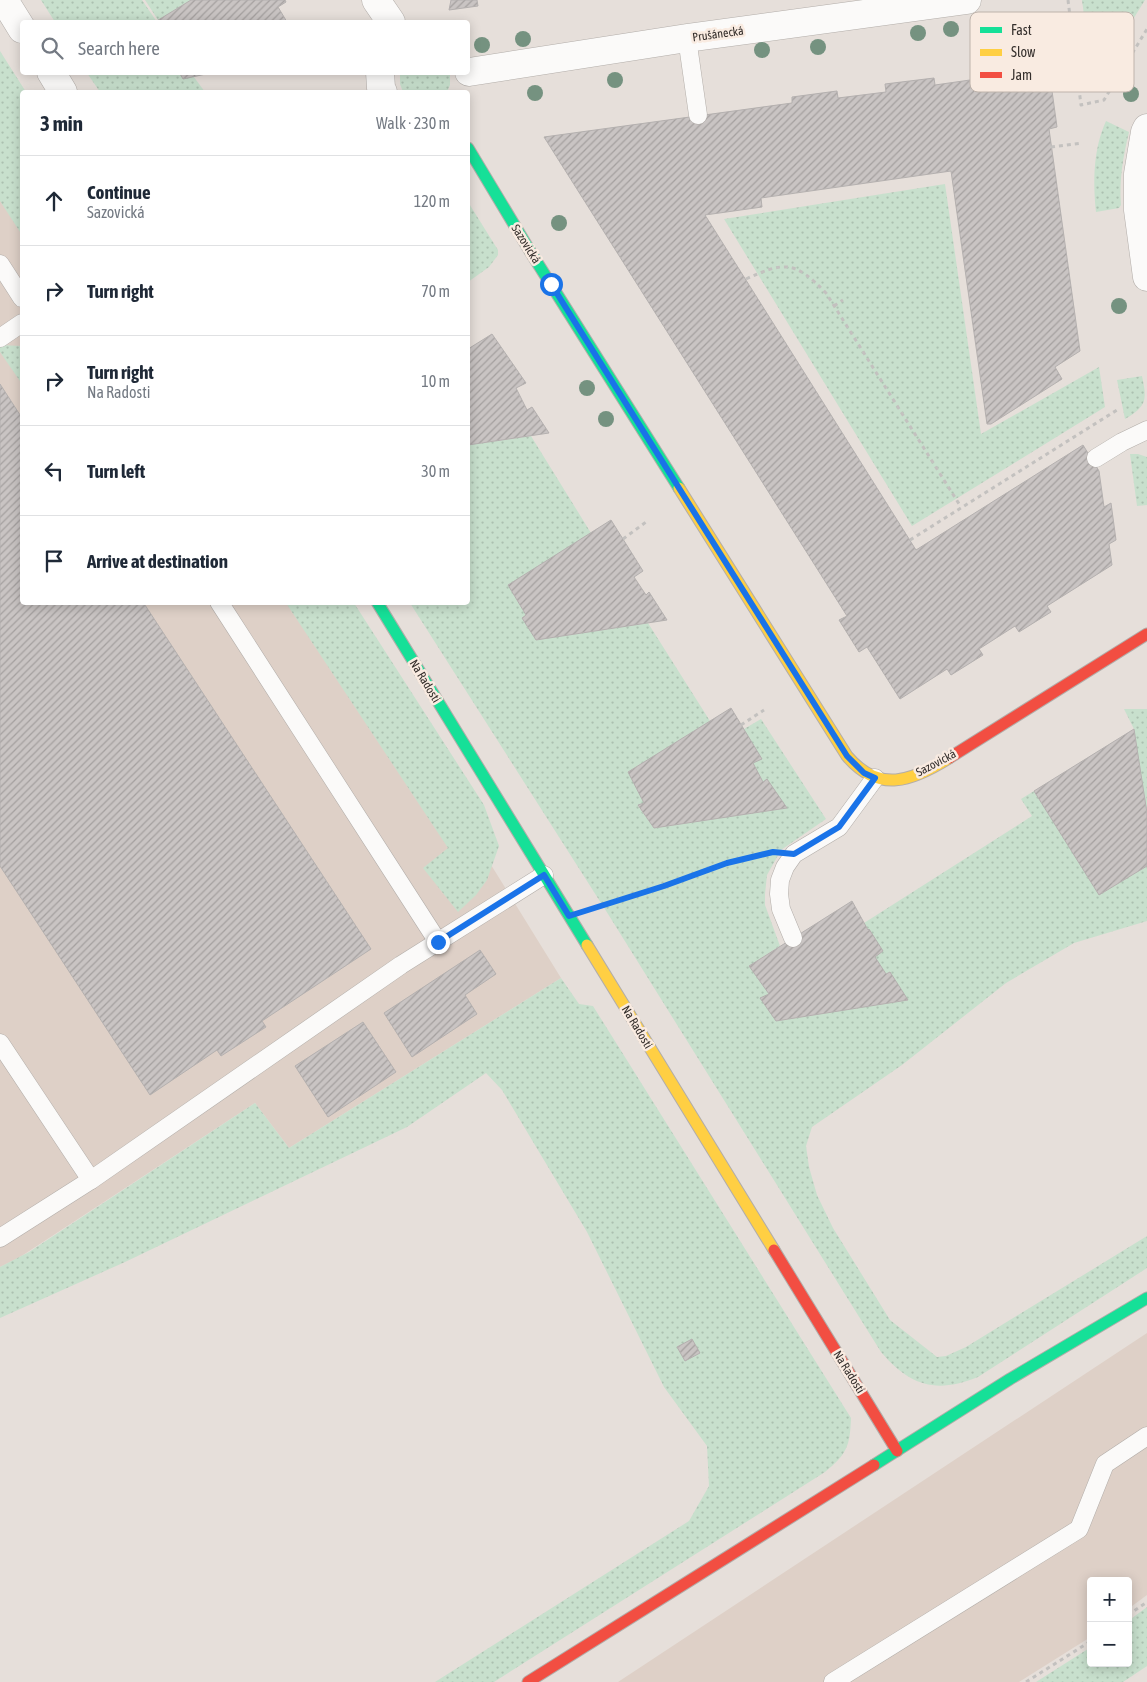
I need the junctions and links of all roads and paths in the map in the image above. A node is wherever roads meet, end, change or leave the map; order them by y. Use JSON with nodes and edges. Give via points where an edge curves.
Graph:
{"nodes":[{"id":1,"x":4,"y":0,"type":"edge"},
{"id":2,"x":376,"y":0,"type":"edge"},
{"id":3,"x":967,"y":0,"type":"edge"},
{"id":4,"x":864,"y":7,"type":"edge"},
{"id":5,"x":390,"y":20,"type":"edge"},
{"id":6,"x":20,"y":26,"type":"edge"},
{"id":7,"x":1147,"y":29,"type":"edge"},
{"id":8,"x":687,"y":38,"type":"junction"},
{"id":9,"x":1134,"y":50,"type":"edge"},
{"id":10,"x":52,"y":75,"type":"edge"},
{"id":11,"x":380,"y":75,"type":"edge"},
{"id":12,"x":468,"y":77,"type":"edge"},
{"id":13,"x":62,"y":90,"type":"edge"},
{"id":14,"x":382,"y":90,"type":"edge"},
{"id":15,"x":1079,"y":92,"type":"edge"},
{"id":16,"x":1109,"y":92,"type":"edge"},
{"id":17,"x":698,"y":115,"type":"dead end"},
{"id":18,"x":1147,"y":128,"type":"edge"},
{"id":19,"x":1082,"y":142,"type":"dead end"},
{"id":20,"x":1051,"y":147,"type":"dead end"},
{"id":21,"x":470,"y":151,"type":"edge"},
{"id":22,"x":0,"y":264,"type":"edge"},
{"id":23,"x":1147,"y":277,"type":"edge"},
{"id":24,"x":746,"y":279,"type":"dead end"},
{"id":25,"x":20,"y":295,"type":"edge"},
{"id":26,"x":844,"y":300,"type":"dead end"},
{"id":27,"x":834,"y":306,"type":"junction"},
{"id":28,"x":20,"y":324,"type":"edge"},
{"id":29,"x":0,"y":338,"type":"edge"},
{"id":30,"x":1118,"y":410,"type":"dead end"},
{"id":31,"x":1147,"y":430,"type":"edge"},
{"id":32,"x":1096,"y":458,"type":"dead end"},
{"id":33,"x":961,"y":507,"type":"junction"},
{"id":34,"x":646,"y":522,"type":"dead end"},
{"id":35,"x":622,"y":538,"type":"dead end"},
{"id":36,"x":910,"y":540,"type":"dead end"},
{"id":37,"x":221,"y":605,"type":"edge"},
{"id":38,"x":379,"y":605,"type":"edge"},
{"id":39,"x":1147,"y":634,"type":"edge"},
{"id":40,"x":764,"y":710,"type":"dead end"},
{"id":41,"x":741,"y":725,"type":"dead end"},
{"id":42,"x":875,"y":778,"type":"junction"},
{"id":43,"x":794,"y":854,"type":"junction"},
{"id":44,"x":544,"y":875,"type":"junction"},
{"id":45,"x":569,"y":916,"type":"junction"},
{"id":46,"x":793,"y":938,"type":"dead end"},
{"id":47,"x":438,"y":942,"type":"junction"},
{"id":48,"x":0,"y":1043,"type":"edge"},
{"id":49,"x":92,"y":1180,"type":"junction"},
{"id":50,"x":0,"y":1238,"type":"edge"},
{"id":51,"x":1147,"y":1298,"type":"edge"},
{"id":52,"x":1147,"y":1436,"type":"edge"},
{"id":53,"x":897,"y":1451,"type":"junction"},
{"id":54,"x":1147,"y":1602,"type":"edge"},
{"id":55,"x":1132,"y":1612,"type":"edge"},
{"id":56,"x":1087,"y":1644,"type":"edge"},
{"id":57,"x":528,"y":1682,"type":"edge"},
{"id":58,"x":833,"y":1682,"type":"edge"},
{"id":59,"x":1026,"y":1682,"type":"edge"}],
"edges":[{"from":1,"to":6,"type":"street"},
{"from":2,"to":5,"type":"street"},
{"from":3,"to":4,"type":"street","name":"Prušánecká"},
{"from":4,"to":8,"type":"street","name":"Prušánecká"},
{"from":7,"to":9,"type":"path"},
{"from":8,"to":12,"type":"street","name":"Prušánecká"},
{"from":8,"to":17,"type":"lane"},
{"from":10,"to":13,"type":"street"},
{"from":11,"to":14,"type":"street"},
{"from":15,"to":16,"type":"path","via":[[1081,105],[1104,100]]},
{"from":18,"to":23,"type":"street","via":[[1138,174],[1138,210]]},
{"from":19,"to":20,"type":"path"},
{"from":21,"to":42,"type":"street","name":"Sazovická","via":[[847,756],[864,773]]},
{"from":22,"to":25,"type":"lane"},
{"from":24,"to":27,"type":"path","via":[[776,266],[794,268],[813,279]]},
{"from":26,"to":27,"type":"path"},
{"from":27,"to":33,"type":"path"},
{"from":28,"to":29,"type":"lane"},
{"from":30,"to":33,"type":"path"},
{"from":31,"to":32,"type":"lane"},
{"from":33,"to":36,"type":"path"},
{"from":34,"to":35,"type":"path"},
{"from":37,"to":47,"type":"lane"},
{"from":38,"to":44,"type":"street","name":"Na Radosti"},
{"from":39,"to":42,"type":"street","name":"Sazovická","via":[[937,765],[907,778]]},
{"from":40,"to":41,"type":"path"},
{"from":42,"to":43,"type":"lane","via":[[839,827]]},
{"from":43,"to":45,"type":"path","via":[[773,852],[727,863]]},
{"from":43,"to":46,"type":"lane","via":[[780,880],[779,894],[781,909]]},
{"from":44,"to":45,"type":"street","name":"Na Radosti"},
{"from":44,"to":47,"type":"lane"},
{"from":45,"to":53,"type":"street","name":"Na Radosti"},
{"from":47,"to":49,"type":"lane"},
{"from":48,"to":49,"type":"lane"},
{"from":49,"to":50,"type":"lane"},
{"from":51,"to":53,"type":"street"},
{"from":52,"to":58,"type":"lane","via":[[1105,1464],[1079,1529]]},
{"from":53,"to":57,"type":"street"},
{"from":54,"to":55,"type":"path"},
{"from":56,"to":59,"type":"path"}]}
